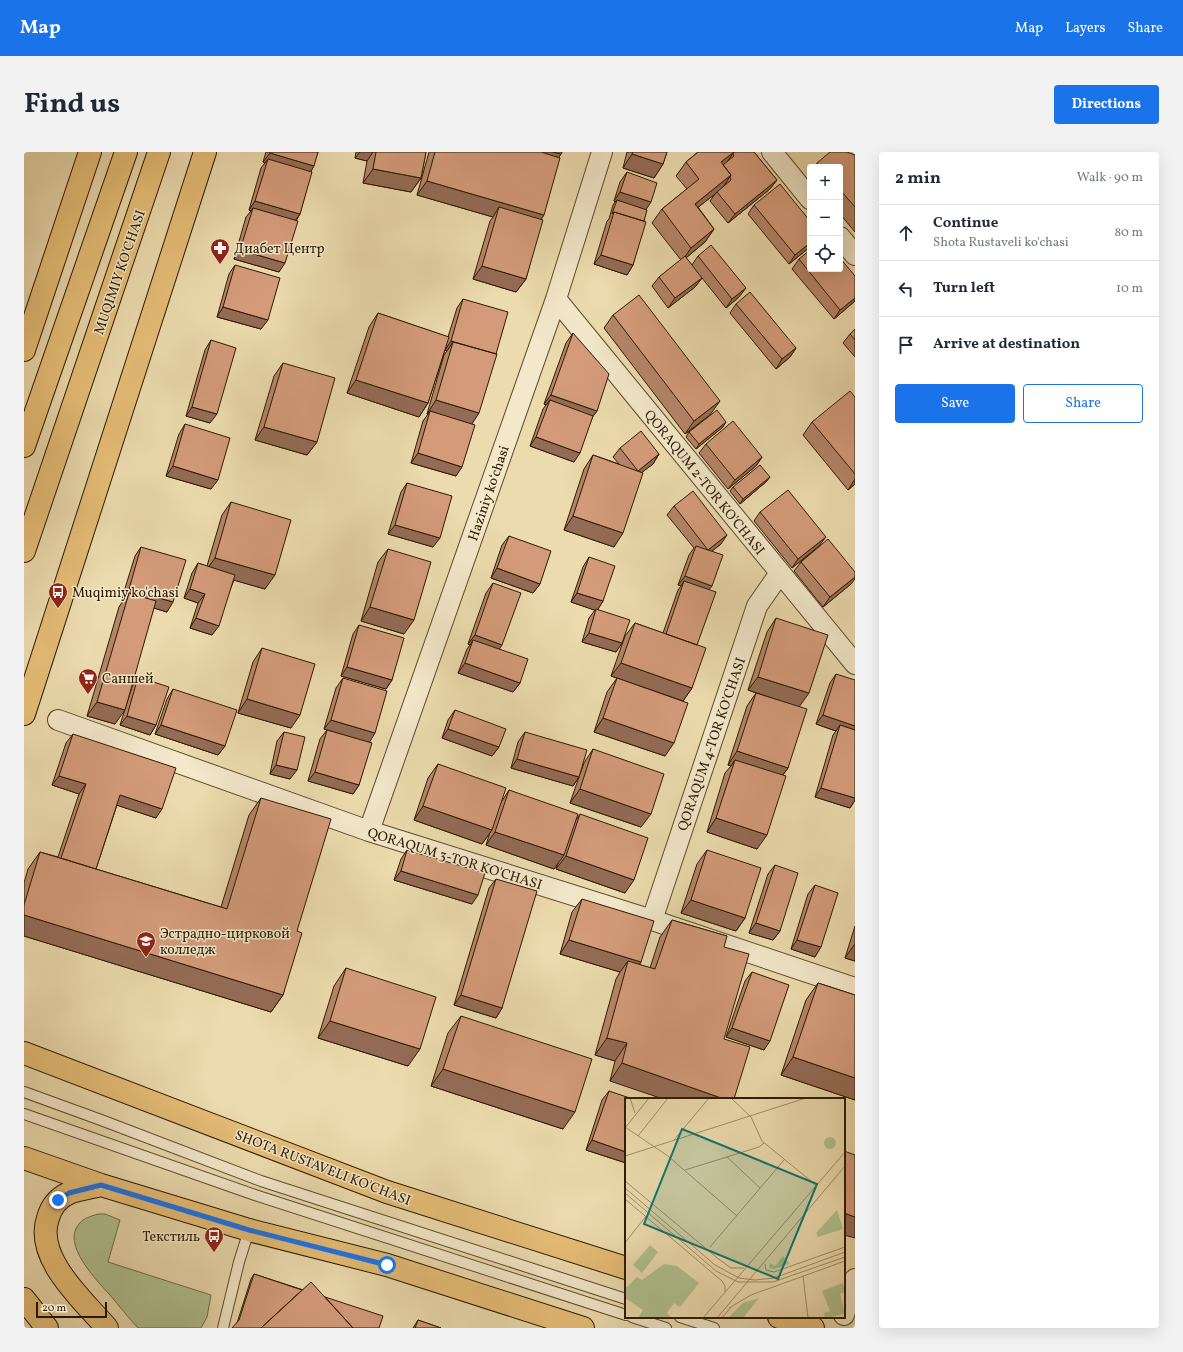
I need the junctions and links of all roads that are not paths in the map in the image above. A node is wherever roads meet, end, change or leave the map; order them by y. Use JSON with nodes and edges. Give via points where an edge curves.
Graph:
{"nodes":[{"id":1,"x":90,"y":152,"type":"edge"},
{"id":2,"x":126,"y":152,"type":"edge"},
{"id":3,"x":159,"y":152,"type":"edge"},
{"id":4,"x":205,"y":152,"type":"edge"},
{"id":5,"x":602,"y":152,"type":"edge"},
{"id":6,"x":772,"y":152,"type":"edge"},
{"id":7,"x":807,"y":195,"type":"edge"},
{"id":8,"x":843,"y":241,"type":"edge"},
{"id":9,"x":855,"y":255,"type":"edge"},
{"id":10,"x":556,"y":299,"type":"junction"},
{"id":11,"x":24,"y":350,"type":"edge"},
{"id":12,"x":24,"y":446,"type":"edge"},
{"id":13,"x":24,"y":551,"type":"edge"},
{"id":14,"x":780,"y":573,"type":"junction"},
{"id":15,"x":855,"y":664,"type":"edge"},
{"id":16,"x":24,"y":714,"type":"edge"},
{"id":17,"x":58,"y":720,"type":"dead end"},
{"id":18,"x":369,"y":832,"type":"junction"},
{"id":19,"x":652,"y":920,"type":"junction"},
{"id":20,"x":855,"y":988,"type":"edge"},
{"id":21,"x":24,"y":1053,"type":"edge"},
{"id":22,"x":24,"y":1092,"type":"edge"},
{"id":23,"x":24,"y":1114,"type":"edge"},
{"id":24,"x":24,"y":1158,"type":"edge"},
{"id":25,"x":101,"y":1185,"type":"junction"},
{"id":26,"x":249,"y":1230,"type":"junction"},
{"id":27,"x":625,"y":1268,"type":"edge"},
{"id":28,"x":855,"y":1279,"type":"edge"},
{"id":29,"x":24,"y":1299,"type":"edge"},
{"id":30,"x":625,"y":1299,"type":"edge"},
{"id":31,"x":845,"y":1313,"type":"edge"},
{"id":32,"x":625,"y":1315,"type":"edge"},
{"id":33,"x":635,"y":1318,"type":"edge"},
{"id":34,"x":683,"y":1318,"type":"edge"},
{"id":35,"x":782,"y":1318,"type":"edge"},
{"id":36,"x":843,"y":1318,"type":"edge"},
{"id":37,"x":47,"y":1328,"type":"edge"},
{"id":38,"x":107,"y":1328,"type":"edge"},
{"id":39,"x":223,"y":1328,"type":"edge"},
{"id":40,"x":583,"y":1328,"type":"edge"},
{"id":41,"x":666,"y":1328,"type":"edge"},
{"id":42,"x":714,"y":1328,"type":"edge"},
{"id":43,"x":813,"y":1328,"type":"edge"},
{"id":44,"x":840,"y":1328,"type":"edge"}],
"edges":[{"from":1,"to":11,"type":"main road"},
{"from":2,"to":12,"type":"main road"},
{"from":3,"to":13,"type":"main road","name":"MUQIMIY KO'CHASI"},
{"from":4,"to":16,"type":"main road"},
{"from":5,"to":10,"type":"street","name":"Haziniy koʻchasi"},
{"from":6,"to":7,"type":"street"},
{"from":8,"to":9,"type":"street"},
{"from":10,"to":14,"type":"street","name":"QORAQUM 2-TOR KO'CHASI"},
{"from":10,"to":18,"type":"street","name":"Haziniy koʻchasi"},
{"from":14,"to":15,"type":"street","name":"QORAQUM 2-TOR KO'CHASI"},
{"from":14,"to":19,"type":"street","name":"QORAQUM 4-TOR KO'CHASI","via":[[757,606]]},
{"from":17,"to":18,"type":"street","name":"QORAQUM 3-TOR KO'CHASI"},
{"from":18,"to":19,"type":"street","name":"QORAQUM 3-TOR KO'CHASI"},
{"from":19,"to":20,"type":"street","name":"QORAQUM 3-TOR KO'CHASI"},
{"from":21,"to":27,"type":"main road","name":"SHOTA RUSTAVELI KO'CHASI","via":[[387,1192]]},
{"from":22,"to":30,"type":"lane","via":[[261,1180]]},
{"from":23,"to":32,"type":"lane","via":[[255,1195]]},
{"from":24,"to":25,"type":"main road"},
{"from":25,"to":26,"type":"main road"},
{"from":25,"to":38,"type":"main road","via":[[69,1193],[58,1200],[50,1210],[45,1238],[62,1276]]},
{"from":26,"to":39,"type":"lane"},
{"from":26,"to":40,"type":"main road","via":[[387,1265]]},
{"from":28,"to":31,"type":"street"},
{"from":29,"to":37,"type":"main road"},
{"from":33,"to":41,"type":"lane"},
{"from":34,"to":42,"type":"lane"},
{"from":35,"to":43,"type":"main road"},
{"from":36,"to":44,"type":"street"}]}
